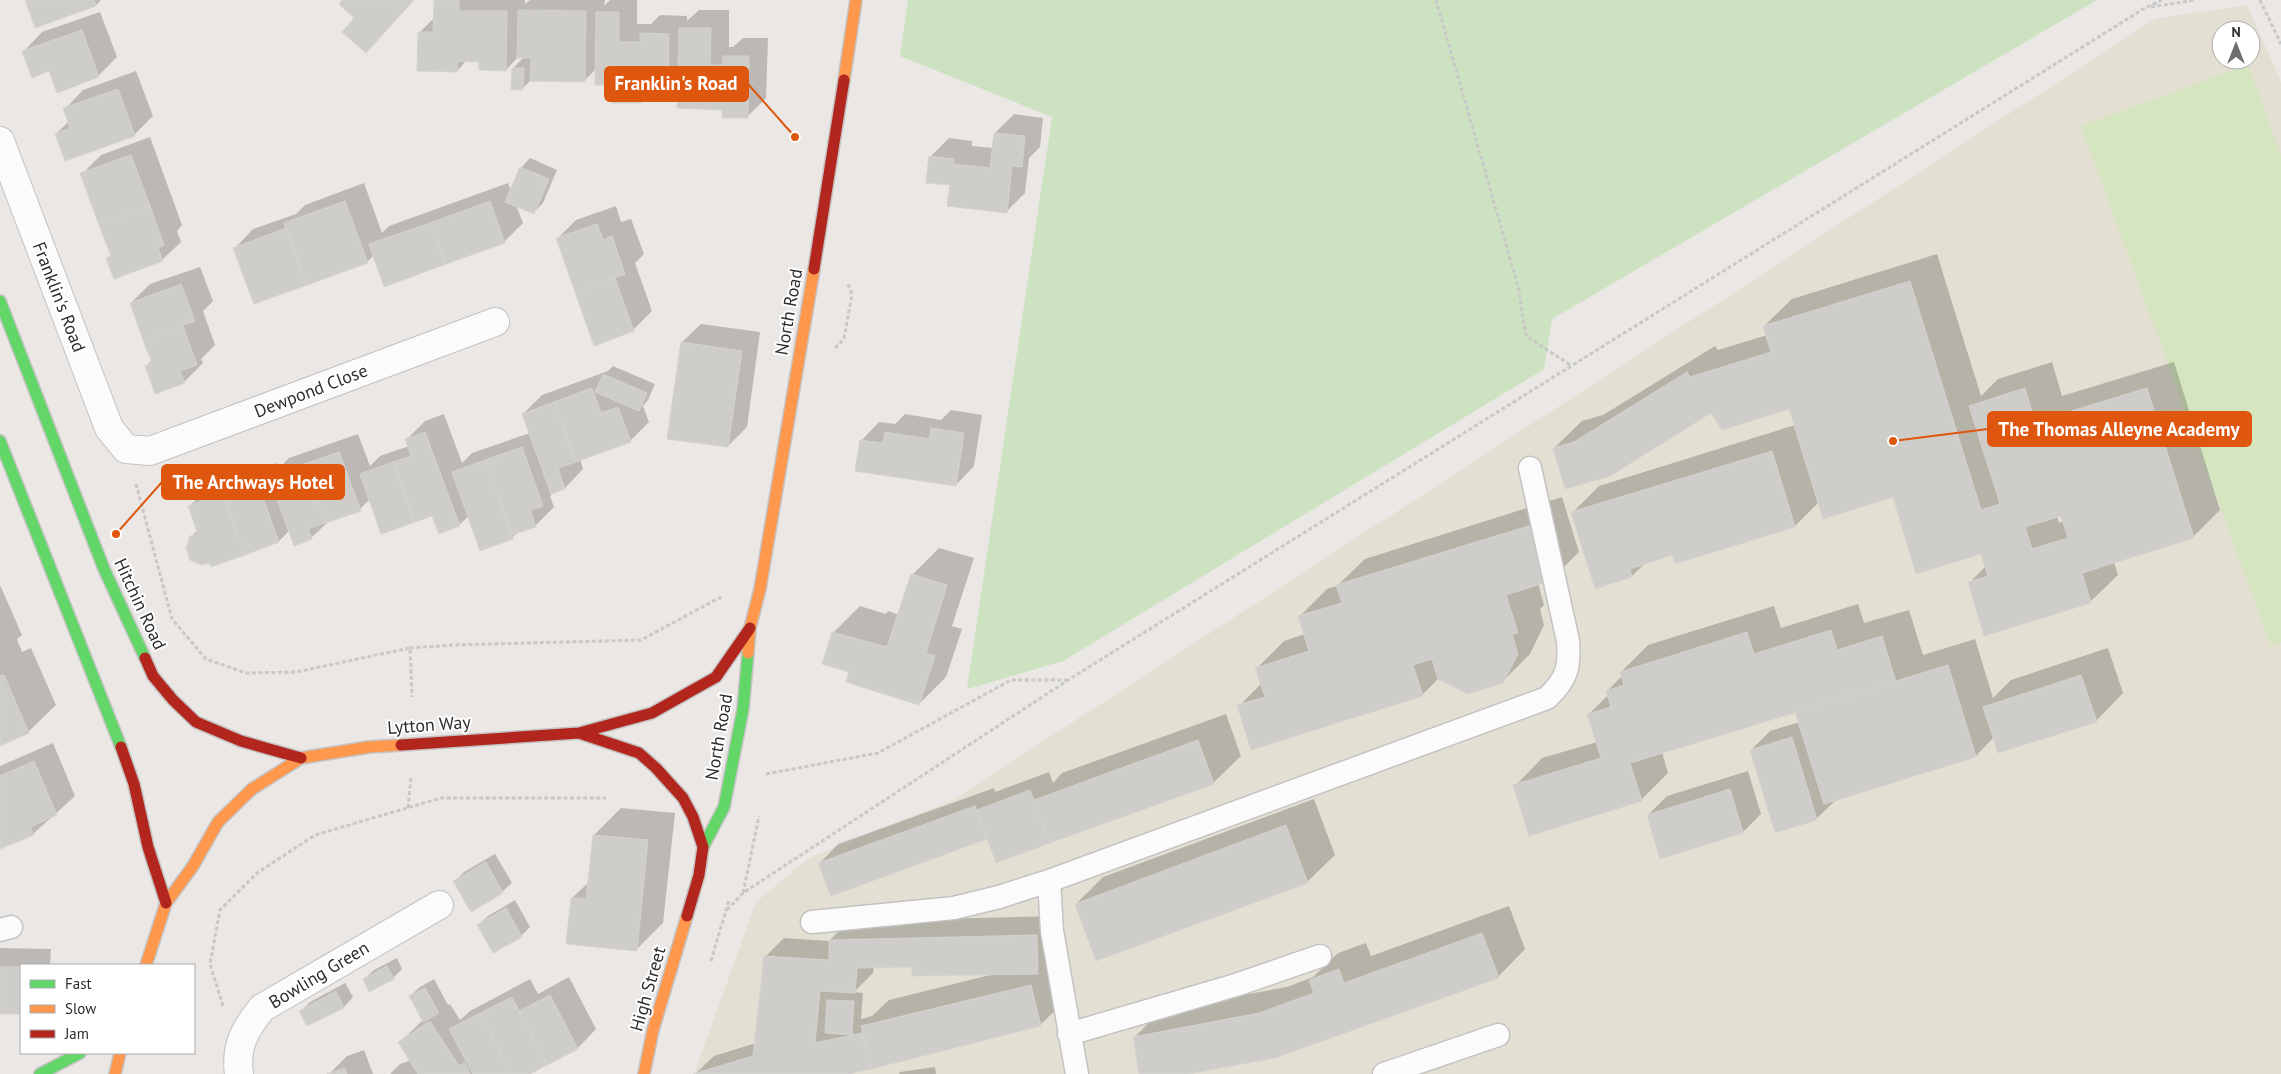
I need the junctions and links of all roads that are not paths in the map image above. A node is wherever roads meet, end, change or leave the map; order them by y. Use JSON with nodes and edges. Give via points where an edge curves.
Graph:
{"nodes":[{"id":1,"x":856,"y":0,"type":"edge"},
{"id":2,"x":0,"y":140,"type":"edge"},
{"id":3,"x":0,"y":301,"type":"edge"},
{"id":4,"x":494,"y":322,"type":"dead end"},
{"id":5,"x":0,"y":441,"type":"edge"},
{"id":6,"x":126,"y":449,"type":"joint"},
{"id":7,"x":1530,"y":468,"type":"dead end"},
{"id":8,"x":750,"y":628,"type":"junction"},
{"id":9,"x":579,"y":733,"type":"junction"},
{"id":10,"x":301,"y":758,"type":"junction"},
{"id":11,"x":703,"y":847,"type":"junction"},
{"id":12,"x":1049,"y":881,"type":"junction"},
{"id":13,"x":166,"y":903,"type":"junction"},
{"id":14,"x":439,"y":905,"type":"dead end"},
{"id":15,"x":688,"y":915,"type":"joint"},
{"id":16,"x":812,"y":922,"type":"dead end"},
{"id":17,"x":1320,"y":956,"type":"dead end"},
{"id":18,"x":146,"y":964,"type":"edge"},
{"id":19,"x":1069,"y":1034,"type":"junction"},
{"id":20,"x":1498,"y":1035,"type":"dead end"},
{"id":21,"x":78,"y":1054,"type":"edge"},
{"id":22,"x":120,"y":1054,"type":"edge"},
{"id":23,"x":238,"y":1066,"type":"edge"},
{"id":24,"x":40,"y":1074,"type":"edge"},
{"id":25,"x":115,"y":1074,"type":"edge"},
{"id":26,"x":644,"y":1074,"type":"edge"},
{"id":27,"x":1077,"y":1074,"type":"edge"},
{"id":28,"x":1384,"y":1074,"type":"edge"}],
"edges":[{"from":1,"to":8,"type":"main road","name":"North Road","via":[[827,194],[760,589]]},
{"from":2,"to":6,"type":"street","name":"Franklin's Road","via":[[109,428]]},
{"from":3,"to":10,"type":"main road","name":"Hitchin Road","via":[[104,569],[154,676],[196,722],[241,741]]},
{"from":4,"to":6,"type":"street","name":"Dewpond Close","via":[[150,451]]},
{"from":5,"to":13,"type":"main road","via":[[108,710],[134,784],[148,847]]},
{"from":7,"to":12,"type":"lane","via":[[1570,662],[1558,688],[1547,698]]},
{"from":8,"to":9,"type":"main road","name":"North Road","via":[[716,677],[652,713]]},
{"from":8,"to":11,"type":"main road","name":"North Road","via":[[743,709],[724,807]]},
{"from":9,"to":10,"type":"main road","name":"Lytton Way","via":[[369,747]]},
{"from":9,"to":11,"type":"main road","name":"Lytton Way","via":[[639,753],[656,768],[683,798]]},
{"from":10,"to":13,"type":"main road","name":"Lytton Way","via":[[252,789],[229,810]]},
{"from":11,"to":15,"type":"main road","name":"Lytton Way"},
{"from":12,"to":16,"type":"lane","via":[[954,908]]},
{"from":12,"to":19,"type":"lane","via":[[1052,931]]},
{"from":13,"to":18,"type":"main road","name":"Lytton Way"},
{"from":14,"to":23,"type":"street","name":"Bowling Green","via":[[262,1008],[240,1040]]},
{"from":15,"to":26,"type":"main road","name":"High Street","via":[[653,1030]]},
{"from":17,"to":19,"type":"lane","via":[[1236,985]]},
{"from":19,"to":27,"type":"lane"},
{"from":20,"to":28,"type":"lane"},
{"from":21,"to":24,"type":"main road"},
{"from":22,"to":25,"type":"main road"}]}
